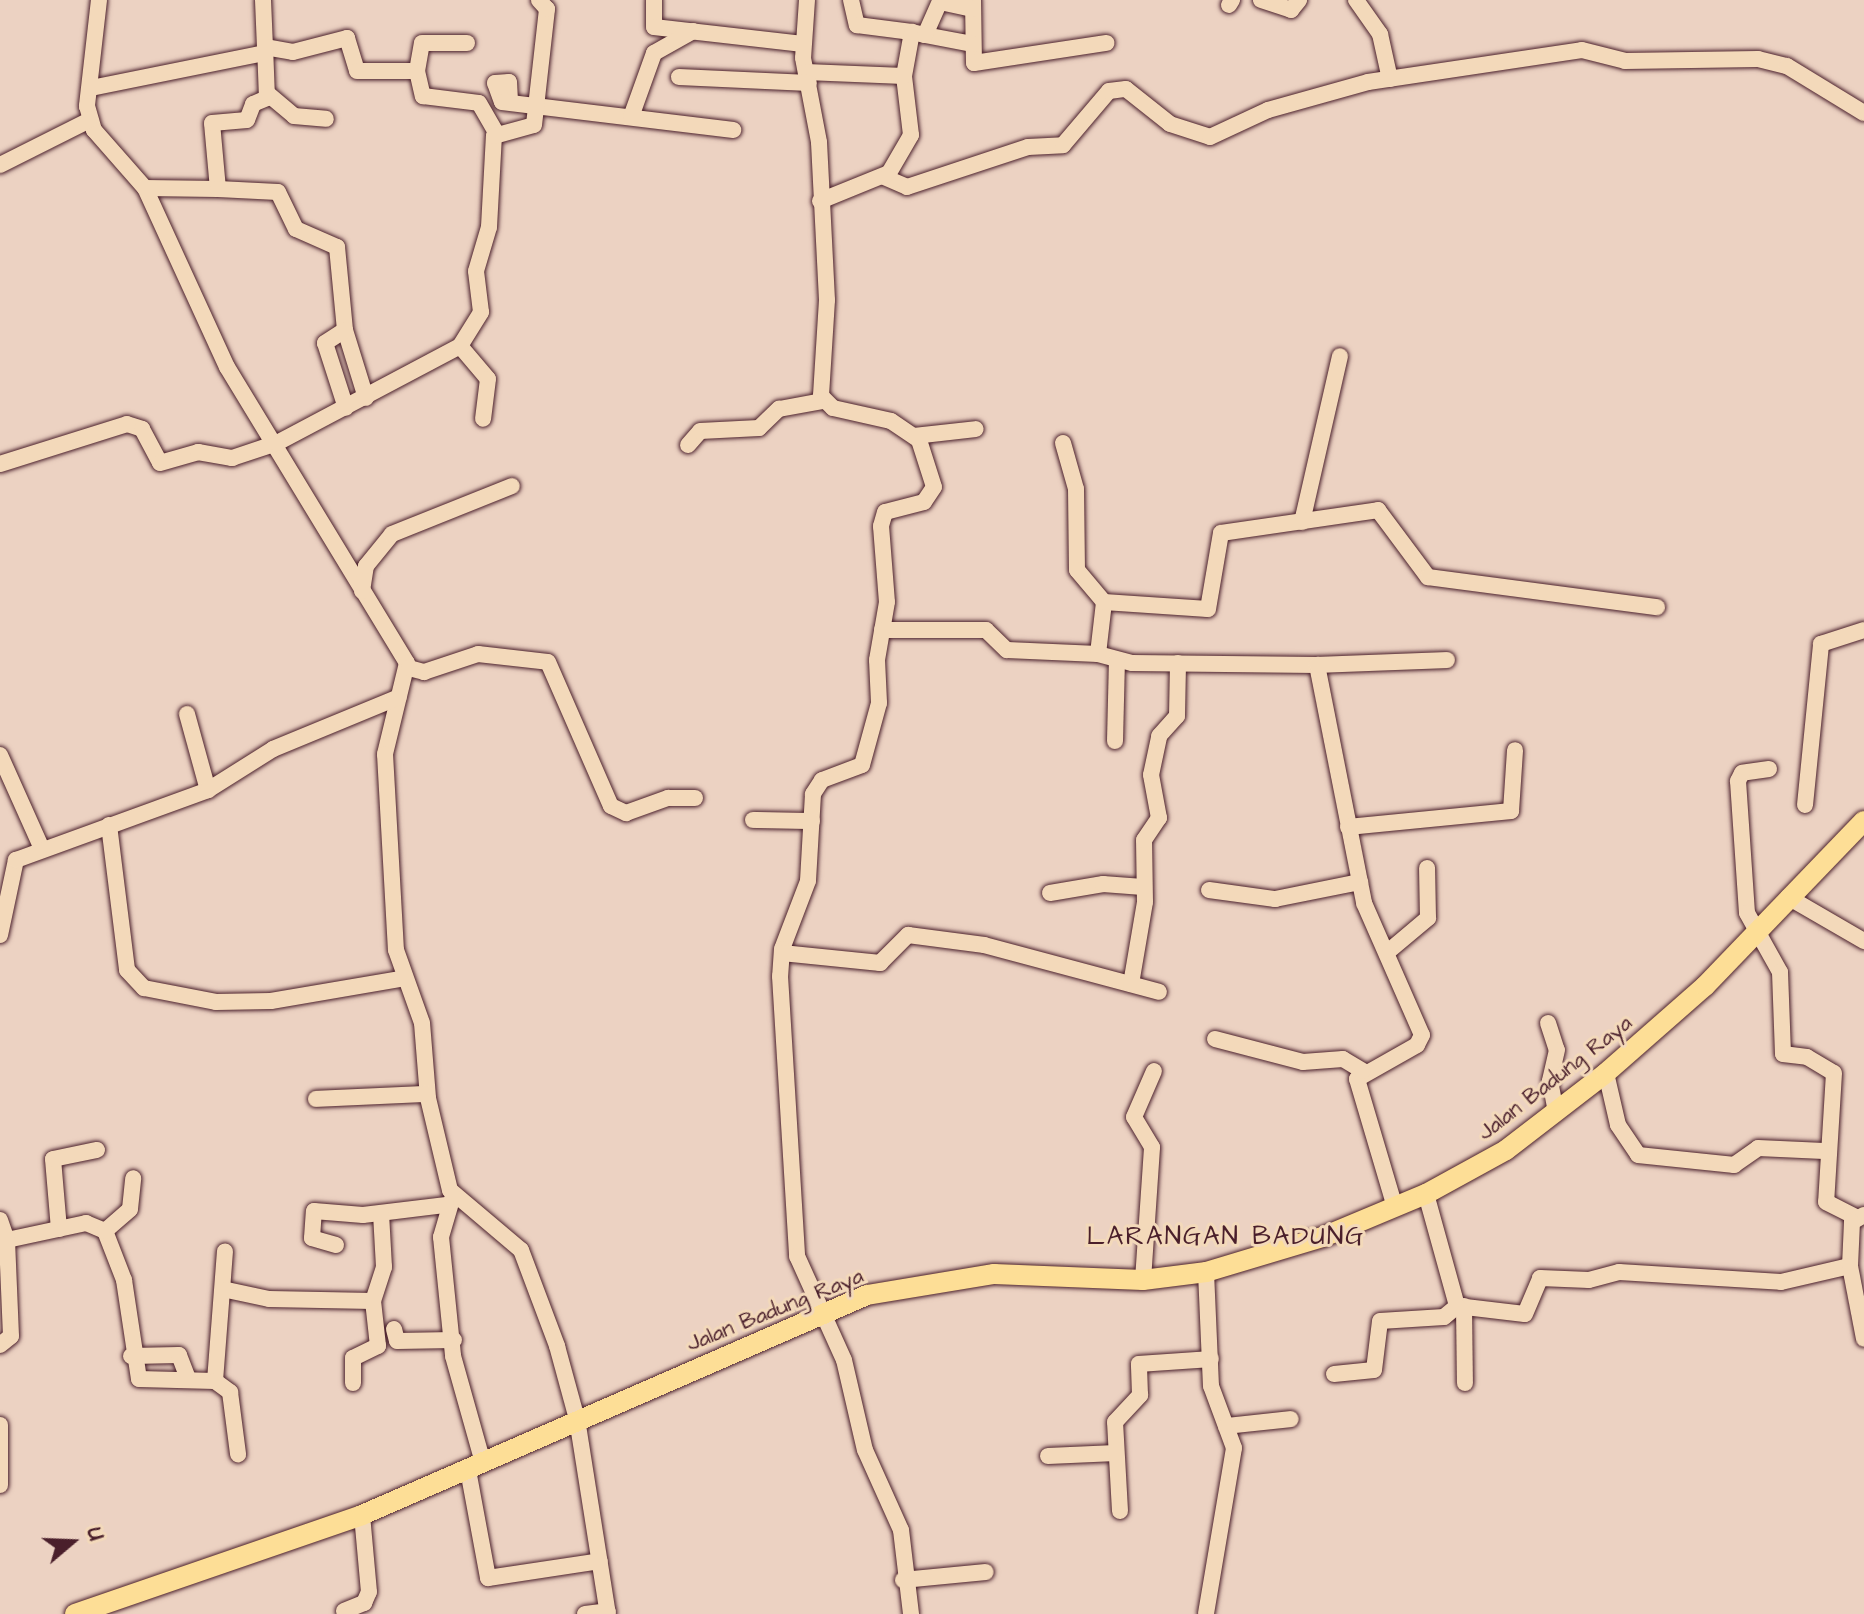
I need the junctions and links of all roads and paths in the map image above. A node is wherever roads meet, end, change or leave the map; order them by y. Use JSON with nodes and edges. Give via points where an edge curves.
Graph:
{"nodes":[{"id":1,"x":99,"y":0,"type":"edge"},
{"id":2,"x":263,"y":0,"type":"edge"},
{"id":3,"x":539,"y":0,"type":"edge"},
{"id":4,"x":654,"y":0,"type":"edge"},
{"id":5,"x":807,"y":0,"type":"edge"},
{"id":6,"x":851,"y":0,"type":"edge"},
{"id":7,"x":1261,"y":0,"type":"edge"},
{"id":8,"x":1299,"y":0,"type":"edge"},
{"id":9,"x":1356,"y":0,"type":"edge"},
{"id":10,"x":972,"y":4,"type":"edge"},
{"id":11,"x":693,"y":31,"type":"junction"},
{"id":12,"x":919,"y":34,"type":"junction"},
{"id":13,"x":467,"y":43,"type":"dead end"},
{"id":14,"x":1106,"y":43,"type":"dead end"},
{"id":15,"x":803,"y":44,"type":"junction"},
{"id":16,"x":973,"y":44,"type":"junction"},
{"id":17,"x":265,"y":50,"type":"junction"},
{"id":18,"x":417,"y":71,"type":"junction"},
{"id":19,"x":904,"y":76,"type":"junction"},
{"id":20,"x":679,"y":77,"type":"dead end"},
{"id":21,"x":808,"y":78,"type":"junction"},
{"id":22,"x":1390,"y":79,"type":"junction"},
{"id":23,"x":91,"y":88,"type":"junction"},
{"id":24,"x":268,"y":94,"type":"junction"},
{"id":25,"x":510,"y":101,"type":"dead end"},
{"id":26,"x":537,"y":103,"type":"junction"},
{"id":27,"x":1864,"y":113,"type":"edge"},
{"id":28,"x":631,"y":117,"type":"junction"},
{"id":29,"x":326,"y":119,"type":"dead end"},
{"id":30,"x":90,"y":120,"type":"junction"},
{"id":31,"x":733,"y":130,"type":"dead end"},
{"id":32,"x":495,"y":131,"type":"junction"},
{"id":33,"x":0,"y":165,"type":"edge"},
{"id":34,"x":884,"y":177,"type":"junction"},
{"id":35,"x":145,"y":188,"type":"junction"},
{"id":36,"x":218,"y":189,"type":"junction"},
{"id":37,"x":820,"y":201,"type":"junction"},
{"id":38,"x":345,"y":330,"type":"junction"},
{"id":39,"x":460,"y":346,"type":"junction"},
{"id":40,"x":1340,"y":356,"type":"dead end"},
{"id":41,"x":366,"y":398,"type":"junction"},
{"id":42,"x":823,"y":401,"type":"junction"},
{"id":43,"x":346,"y":408,"type":"junction"},
{"id":44,"x":483,"y":419,"type":"dead end"},
{"id":45,"x":976,"y":429,"type":"dead end"},
{"id":46,"x":914,"y":436,"type":"junction"},
{"id":47,"x":277,"y":443,"type":"junction"},
{"id":48,"x":1063,"y":443,"type":"dead end"},
{"id":49,"x":688,"y":445,"type":"dead end"},
{"id":50,"x":0,"y":464,"type":"edge"},
{"id":51,"x":512,"y":486,"type":"dead end"},
{"id":52,"x":1302,"y":522,"type":"junction"},
{"id":53,"x":362,"y":591,"type":"junction"},
{"id":54,"x":1104,"y":602,"type":"junction"},
{"id":55,"x":1657,"y":607,"type":"dead end"},
{"id":56,"x":882,"y":630,"type":"junction"},
{"id":57,"x":1864,"y":630,"type":"edge"},
{"id":58,"x":1098,"y":654,"type":"junction"},
{"id":59,"x":1117,"y":660,"type":"junction"},
{"id":60,"x":1447,"y":660,"type":"dead end"},
{"id":61,"x":1178,"y":663,"type":"junction"},
{"id":62,"x":1317,"y":665,"type":"junction"},
{"id":63,"x":409,"y":668,"type":"junction"},
{"id":64,"x":399,"y":697,"type":"junction"},
{"id":65,"x":187,"y":714,"type":"dead end"},
{"id":66,"x":1115,"y":741,"type":"dead end"},
{"id":67,"x":1515,"y":750,"type":"dead end"},
{"id":68,"x":0,"y":755,"type":"edge"},
{"id":69,"x":1769,"y":769,"type":"dead end"},
{"id":70,"x":208,"y":790,"type":"junction"},
{"id":71,"x":695,"y":798,"type":"dead end"},
{"id":72,"x":1805,"y":805,"type":"dead end"},
{"id":73,"x":753,"y":820,"type":"dead end"},
{"id":74,"x":812,"y":821,"type":"junction"},
{"id":75,"x":1864,"y":821,"type":"edge"},
{"id":76,"x":109,"y":825,"type":"junction"},
{"id":77,"x":1348,"y":827,"type":"junction"},
{"id":78,"x":42,"y":849,"type":"junction"},
{"id":79,"x":1427,"y":868,"type":"dead end"},
{"id":80,"x":1360,"y":882,"type":"junction"},
{"id":81,"x":1143,"y":887,"type":"junction"},
{"id":82,"x":1209,"y":890,"type":"dead end"},
{"id":83,"x":1050,"y":893,"type":"dead end"},
{"id":84,"x":1788,"y":897,"type":"junction"},
{"id":85,"x":1758,"y":929,"type":"junction"},
{"id":86,"x":0,"y":935,"type":"edge"},
{"id":87,"x":1864,"y":941,"type":"edge"},
{"id":88,"x":1390,"y":950,"type":"junction"},
{"id":89,"x":782,"y":953,"type":"junction"},
{"id":90,"x":405,"y":978,"type":"junction"},
{"id":91,"x":1131,"y":984,"type":"junction"},
{"id":92,"x":1159,"y":992,"type":"dead end"},
{"id":93,"x":1548,"y":1023,"type":"dead end"},
{"id":94,"x":1215,"y":1039,"type":"dead end"},
{"id":95,"x":1154,"y":1071,"type":"dead end"},
{"id":96,"x":1363,"y":1071,"type":"junction"},
{"id":97,"x":1606,"y":1073,"type":"junction"},
{"id":98,"x":427,"y":1094,"type":"junction"},
{"id":99,"x":316,"y":1099,"type":"dead end"},
{"id":100,"x":1556,"y":1112,"type":"junction"},
{"id":101,"x":97,"y":1150,"type":"dead end"},
{"id":102,"x":1824,"y":1151,"type":"junction"},
{"id":103,"x":133,"y":1178,"type":"dead end"},
{"id":104,"x":1426,"y":1194,"type":"junction"},
{"id":105,"x":449,"y":1201,"type":"junction"},
{"id":106,"x":1395,"y":1207,"type":"junction"},
{"id":107,"x":381,"y":1214,"type":"junction"},
{"id":108,"x":1859,"y":1216,"type":"edge"},
{"id":109,"x":0,"y":1220,"type":"edge"},
{"id":110,"x":59,"y":1229,"type":"junction"},
{"id":111,"x":105,"y":1231,"type":"junction"},
{"id":112,"x":7,"y":1240,"type":"junction"},
{"id":113,"x":336,"y":1245,"type":"dead end"},
{"id":114,"x":225,"y":1251,"type":"dead end"},
{"id":115,"x":1850,"y":1266,"type":"junction"},
{"id":116,"x":1206,"y":1272,"type":"junction"},
{"id":117,"x":1143,"y":1280,"type":"junction"},
{"id":118,"x":227,"y":1290,"type":"junction"},
{"id":119,"x":373,"y":1301,"type":"junction"},
{"id":120,"x":1460,"y":1306,"type":"junction"},
{"id":121,"x":825,"y":1311,"type":"junction"},
{"id":122,"x":394,"y":1329,"type":"dead end"},
{"id":123,"x":1864,"y":1339,"type":"edge"},
{"id":124,"x":454,"y":1340,"type":"junction"},
{"id":125,"x":0,"y":1345,"type":"edge"},
{"id":126,"x":131,"y":1356,"type":"junction"},
{"id":127,"x":1211,"y":1359,"type":"junction"},
{"id":128,"x":1334,"y":1374,"type":"dead end"},
{"id":129,"x":188,"y":1379,"type":"junction"},
{"id":130,"x":215,"y":1381,"type":"junction"},
{"id":131,"x":353,"y":1383,"type":"dead end"},
{"id":132,"x":1465,"y":1383,"type":"dead end"},
{"id":133,"x":577,"y":1419,"type":"junction"},
{"id":134,"x":1291,"y":1419,"type":"dead end"},
{"id":135,"x":0,"y":1425,"type":"edge"},
{"id":136,"x":1226,"y":1426,"type":"junction"},
{"id":137,"x":1116,"y":1453,"type":"junction"},
{"id":138,"x":238,"y":1454,"type":"dead end"},
{"id":139,"x":1048,"y":1456,"type":"dead end"},
{"id":140,"x":476,"y":1467,"type":"junction"},
{"id":141,"x":0,"y":1485,"type":"edge"},
{"id":142,"x":1120,"y":1511,"type":"dead end"},
{"id":143,"x":362,"y":1515,"type":"junction"},
{"id":144,"x":600,"y":1561,"type":"junction"},
{"id":145,"x":986,"y":1572,"type":"dead end"},
{"id":146,"x":903,"y":1580,"type":"junction"},
{"id":147,"x":344,"y":1611,"type":"dead end"},
{"id":148,"x":608,"y":1612,"type":"edge"},
{"id":149,"x":75,"y":1614,"type":"edge"},
{"id":150,"x":585,"y":1614,"type":"edge"},
{"id":151,"x":911,"y":1614,"type":"edge"},
{"id":152,"x":1206,"y":1614,"type":"edge"}],
"edges":[{"from":1,"to":23,"type":"street"},
{"from":2,"to":17,"type":"street"},
{"from":3,"to":26,"type":"street","via":[[547,9]]},
{"from":4,"to":11,"type":"street","via":[[654,27]]},
{"from":5,"to":15,"type":"street"},
{"from":6,"to":12,"type":"street","via":[[857,25]]},
{"from":7,"to":8,"type":"street","via":[[1291,10]]},
{"from":9,"to":22,"type":"street","via":[[1380,34]]},
{"from":10,"to":12,"type":"street","via":[[940,2]]},
{"from":10,"to":16,"type":"street"},
{"from":11,"to":15,"type":"street"},
{"from":11,"to":28,"type":"street","via":[[654,53]]},
{"from":12,"to":16,"type":"street"},
{"from":12,"to":19,"type":"street"},
{"from":13,"to":18,"type":"street","via":[[422,43]]},
{"from":14,"to":16,"type":"street","via":[[1027,50],[977,63]]},
{"from":15,"to":21,"type":"street"},
{"from":17,"to":18,"type":"street","via":[[293,52],[344,38],[360,73]]},
{"from":17,"to":23,"type":"street"},
{"from":17,"to":24,"type":"street"},
{"from":18,"to":32,"type":"street","via":[[423,96],[479,103]]},
{"from":19,"to":21,"type":"street"},
{"from":19,"to":34,"type":"street","via":[[911,135]]},
{"from":20,"to":21,"type":"street"},
{"from":21,"to":37,"type":"street"},
{"from":22,"to":27,"type":"street","via":[[1582,50],[1625,61],[1719,55],[1787,66]]},
{"from":22,"to":34,"type":"street","via":[[1268,110],[1240,129],[1210,137],[1170,124],[1126,89],[1109,91],[1063,145],[1028,147],[907,187]]},
{"from":23,"to":30,"type":"street"},
{"from":24,"to":29,"type":"street","via":[[289,114]]},
{"from":24,"to":36,"type":"street","via":[[247,120],[212,123]]},
{"from":25,"to":26,"type":"street"},
{"from":26,"to":28,"type":"street"},
{"from":26,"to":32,"type":"street","via":[[528,132]]},
{"from":28,"to":31,"type":"street"},
{"from":30,"to":33,"type":"street"},
{"from":30,"to":35,"type":"street"},
{"from":32,"to":39,"type":"street","via":[[489,227],[476,271],[481,312]]},
{"from":34,"to":37,"type":"street"},
{"from":35,"to":36,"type":"street"},
{"from":35,"to":47,"type":"street","via":[[216,345]]},
{"from":36,"to":38,"type":"street","via":[[278,192],[296,229],[337,247]]},
{"from":37,"to":42,"type":"street"},
{"from":38,"to":41,"type":"street"},
{"from":38,"to":43,"type":"street","via":[[325,343]]},
{"from":39,"to":41,"type":"street"},
{"from":39,"to":44,"type":"street","via":[[488,379]]},
{"from":40,"to":52,"type":"street","via":[[1336,390],[1311,456]]},
{"from":41,"to":43,"type":"street"},
{"from":42,"to":46,"type":"street","via":[[891,421]]},
{"from":42,"to":49,"type":"street","via":[[779,409],[759,428],[700,431]]},
{"from":43,"to":47,"type":"street"},
{"from":45,"to":46,"type":"street"},
{"from":46,"to":56,"type":"street","via":[[929,456],[934,487],[924,502],[885,512],[881,526],[887,602]]},
{"from":47,"to":50,"type":"street","via":[[223,460],[198,452],[160,463],[142,429],[127,424]]},
{"from":47,"to":53,"type":"street"},
{"from":48,"to":54,"type":"street","via":[[1076,489],[1077,570]]},
{"from":51,"to":53,"type":"street","via":[[392,534],[366,566]]},
{"from":52,"to":54,"type":"street","via":[[1216,537],[1211,605],[1202,612]]},
{"from":52,"to":55,"type":"street","via":[[1382,511],[1428,577]]},
{"from":53,"to":63,"type":"street"},
{"from":54,"to":58,"type":"street"},
{"from":56,"to":58,"type":"street","via":[[979,629],[1007,650]]},
{"from":56,"to":74,"type":"street","via":[[879,703],[866,758],[853,771],[822,780]]},
{"from":57,"to":72,"type":"street","via":[[1821,644]]},
{"from":58,"to":59,"type":"street"},
{"from":59,"to":61,"type":"street"},
{"from":59,"to":66,"type":"street"},
{"from":60,"to":62,"type":"street"},
{"from":61,"to":62,"type":"street"},
{"from":61,"to":81,"type":"street","via":[[1176,722],[1156,744],[1150,782],[1159,818],[1144,840]]},
{"from":62,"to":77,"type":"street"},
{"from":63,"to":64,"type":"street"},
{"from":63,"to":71,"type":"street","via":[[424,672],[478,654],[548,662],[611,806],[626,813],[668,798]]},
{"from":64,"to":70,"type":"street","via":[[295,739]]},
{"from":64,"to":90,"type":"street","via":[[385,754],[394,821],[393,932]]},
{"from":65,"to":70,"type":"street"},
{"from":67,"to":77,"type":"street","via":[[1511,811]]},
{"from":68,"to":78,"type":"street"},
{"from":69,"to":85,"type":"street","via":[[1742,773],[1738,781],[1743,890]]},
{"from":70,"to":76,"type":"street"},
{"from":73,"to":74,"type":"street"},
{"from":74,"to":89,"type":"street","via":[[808,881]]},
{"from":75,"to":84,"type":"main road","name":"Jalan Badung Raya"},
{"from":76,"to":78,"type":"street"},
{"from":76,"to":90,"type":"street","via":[[127,970],[144,988],[216,1002],[271,1001]]},
{"from":77,"to":80,"type":"street"},
{"from":78,"to":86,"type":"street","via":[[11,865]]},
{"from":79,"to":88,"type":"street","via":[[1428,918]]},
{"from":80,"to":82,"type":"street","via":[[1275,899]]},
{"from":80,"to":88,"type":"street"},
{"from":81,"to":83,"type":"street","via":[[1103,884]]},
{"from":81,"to":91,"type":"street"},
{"from":84,"to":85,"type":"main road","name":"Jalan Badung Raya"},
{"from":84,"to":87,"type":"street"},
{"from":85,"to":97,"type":"main road","name":"Jalan Badung Raya"},
{"from":85,"to":102,"type":"street","via":[[1782,979],[1783,1054],[1807,1057],[1834,1073]]},
{"from":88,"to":96,"type":"street","via":[[1422,1038]]},
{"from":89,"to":91,"type":"street","via":[[880,963],[908,935],[984,945]]},
{"from":89,"to":121,"type":"street","via":[[797,1256],[807,1288]]},
{"from":90,"to":98,"type":"street","via":[[422,1023]]},
{"from":91,"to":92,"type":"street"},
{"from":93,"to":100,"type":"street","via":[[1557,1050],[1550,1081]]},
{"from":94,"to":96,"type":"street","via":[[1303,1062],[1343,1059]]},
{"from":95,"to":117,"type":"street","via":[[1134,1117],[1152,1147]]},
{"from":96,"to":106,"type":"street","via":[[1359,1094]]},
{"from":97,"to":100,"type":"main road","name":"Jalan Badung Raya"},
{"from":97,"to":102,"type":"street","via":[[1618,1125],[1638,1155],[1734,1165],[1758,1148]]},
{"from":98,"to":99,"type":"street"},
{"from":98,"to":105,"type":"street"},
{"from":100,"to":104,"type":"main road","name":"Jalan Badung Raya"},
{"from":101,"to":110,"type":"street","via":[[53,1159]]},
{"from":102,"to":108,"type":"street","via":[[1826,1202]]},
{"from":103,"to":111,"type":"street","via":[[130,1209]]},
{"from":104,"to":106,"type":"main road","name":"Jalan Badung Raya"},
{"from":104,"to":120,"type":"street"},
{"from":105,"to":107,"type":"street"},
{"from":105,"to":124,"type":"street","via":[[441,1237]]},
{"from":105,"to":133,"type":"street","via":[[521,1250]]},
{"from":106,"to":116,"type":"main road","name":"Jalan Badung Raya"},
{"from":107,"to":113,"type":"street","via":[[314,1211],[312,1238]]},
{"from":107,"to":119,"type":"street","via":[[384,1267]]},
{"from":108,"to":115,"type":"street"},
{"from":109,"to":112,"type":"street"},
{"from":110,"to":111,"type":"street","via":[[86,1223]]},
{"from":110,"to":112,"type":"street"},
{"from":111,"to":126,"type":"street","via":[[124,1280]]},
{"from":112,"to":125,"type":"street","via":[[11,1336]]},
{"from":114,"to":118,"type":"street"},
{"from":115,"to":120,"type":"street","via":[[1781,1282],[1619,1272],[1540,1278],[1525,1314]]},
{"from":115,"to":123,"type":"street"},
{"from":116,"to":117,"type":"main road","name":"Jalan Badung Raya"},
{"from":116,"to":127,"type":"street"},
{"from":117,"to":121,"type":"main road","name":"Jalan Badung Raya","via":[[948,1278]]},
{"from":118,"to":119,"type":"street","via":[[269,1299]]},
{"from":118,"to":130,"type":"street"},
{"from":119,"to":131,"type":"street","via":[[378,1346],[353,1358]]},
{"from":120,"to":128,"type":"street","via":[[1444,1317],[1380,1321],[1374,1370]]},
{"from":120,"to":132,"type":"street"},
{"from":121,"to":133,"type":"main road","name":"Jalan Badung Raya"},
{"from":121,"to":146,"type":"street","via":[[850,1376],[865,1450],[901,1530]]},
{"from":122,"to":124,"type":"street","via":[[397,1341]]},
{"from":124,"to":140,"type":"street"},
{"from":126,"to":129,"type":"street","via":[[139,1379]]},
{"from":126,"to":129,"type":"street","via":[[179,1355]]},
{"from":127,"to":136,"type":"street","via":[[1214,1398]]},
{"from":127,"to":137,"type":"street","via":[[1139,1364],[1140,1395],[1115,1422]]},
{"from":129,"to":130,"type":"street"},
{"from":130,"to":138,"type":"street","via":[[230,1392]]},
{"from":133,"to":140,"type":"main road","name":"Jalan Badung Raya"},
{"from":133,"to":144,"type":"street"},
{"from":134,"to":136,"type":"street"},
{"from":135,"to":141,"type":"street"},
{"from":136,"to":152,"type":"street","via":[[1233,1467]]},
{"from":137,"to":139,"type":"street"},
{"from":137,"to":142,"type":"street"},
{"from":140,"to":143,"type":"main road","name":"Jalan Badung Raya"},
{"from":140,"to":144,"type":"street","via":[[488,1578]]},
{"from":143,"to":147,"type":"street","via":[[369,1592],[364,1603]]},
{"from":143,"to":149,"type":"main road","name":"Jalan Badung Raya"},
{"from":144,"to":148,"type":"street"},
{"from":145,"to":146,"type":"street"},
{"from":146,"to":151,"type":"street"},
{"from":148,"to":150,"type":"street"}]}
